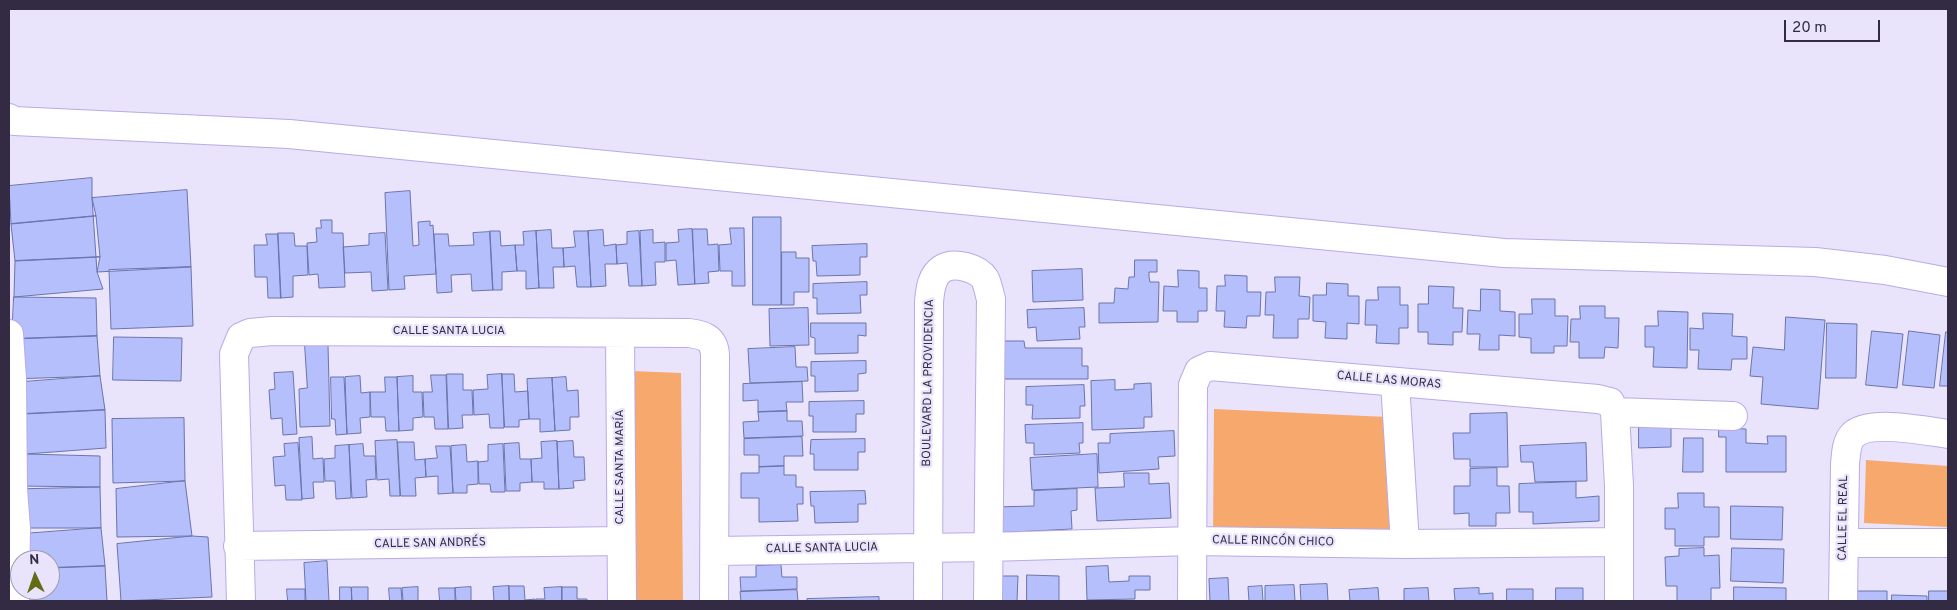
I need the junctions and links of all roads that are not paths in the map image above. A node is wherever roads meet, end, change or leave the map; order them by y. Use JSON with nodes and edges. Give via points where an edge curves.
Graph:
{"nodes":[{"id":1,"x":9,"y":118,"type":"edge"},
{"id":2,"x":1948,"y":282,"type":"edge"},
{"id":3,"x":9,"y":334,"type":"edge"},
{"id":4,"x":620,"y":334,"type":"junction"},
{"id":5,"x":1395,"y":382,"type":"junction"},
{"id":6,"x":1615,"y":412,"type":"junction"},
{"id":7,"x":1733,"y":416,"type":"dead end"},
{"id":8,"x":1948,"y":434,"type":"edge"},
{"id":9,"x":1192,"y":540,"type":"junction"},
{"id":10,"x":621,"y":541,"type":"junction"},
{"id":11,"x":1619,"y":542,"type":"junction"},
{"id":12,"x":1844,"y":542,"type":"junction"},
{"id":13,"x":1948,"y":543,"type":"edge"},
{"id":14,"x":1405,"y":544,"type":"junction"},
{"id":15,"x":238,"y":546,"type":"junction"},
{"id":16,"x":989,"y":547,"type":"junction"},
{"id":17,"x":928,"y":548,"type":"junction"},
{"id":18,"x":715,"y":551,"type":"junction"},
{"id":19,"x":16,"y":601,"type":"edge"},
{"id":20,"x":241,"y":601,"type":"edge"},
{"id":21,"x":622,"y":601,"type":"edge"},
{"id":22,"x":714,"y":601,"type":"edge"},
{"id":23,"x":928,"y":601,"type":"edge"},
{"id":24,"x":988,"y":601,"type":"edge"},
{"id":25,"x":1192,"y":601,"type":"edge"},
{"id":26,"x":1619,"y":601,"type":"edge"},
{"id":27,"x":1843,"y":601,"type":"edge"}],
"edges":[{"from":1,"to":2,"type":"street","via":[[14,121],[289,134],[1504,253],[1815,262]]},
{"from":3,"to":19,"type":"street"},
{"from":4,"to":10,"type":"street","name":"CALLE SANTA MARÍA"},
{"from":4,"to":15,"type":"street","name":"CALLE SANTA LUCIA","via":[[272,331],[241,337],[234,354]]},
{"from":4,"to":18,"type":"street","name":"CALLE SANTA LUCIA","via":[[699,334],[713,342]]},
{"from":5,"to":6,"type":"street","name":"CALLE LAS MORAS","via":[[1605,399]]},
{"from":5,"to":9,"type":"street","name":"CALLE LAS MORAS","via":[[1218,366],[1199,371],[1192,391]]},
{"from":5,"to":14,"type":"street"},
{"from":6,"to":7,"type":"street"},
{"from":6,"to":11,"type":"street"},
{"from":8,"to":12,"type":"street","name":"CALLE EL REAL","via":[[1876,427],[1863,429],[1852,436],[1845,464]]},
{"from":9,"to":14,"type":"street","name":"CALLE RINCÓN CHICO"},
{"from":9,"to":16,"type":"street","name":"CALLE RINCÓN CHICO"},
{"from":9,"to":25,"type":"street","name":"CALLE LAS MORAS"},
{"from":10,"to":15,"type":"street","name":"CALLE SAN ANDRÉS"},
{"from":10,"to":21,"type":"street","name":"CALLE SANTA MARÍA"},
{"from":11,"to":14,"type":"street","name":"CALLE RINCÓN CHICO"},
{"from":11,"to":26,"type":"street"},
{"from":12,"to":13,"type":"street"},
{"from":12,"to":27,"type":"street","name":"CALLE EL REAL"},
{"from":15,"to":20,"type":"street","name":"CALLE SANTA LUCIA"},
{"from":16,"to":17,"type":"street","name":"CALLE RINCÓN CHICO"},
{"from":16,"to":17,"type":"street","name":"BOULEVARD LA PROVIDENCIA","via":[[991,299],[986,281],[979,273],[956,266],[942,268],[930,288]]},
{"from":16,"to":24,"type":"street","name":"BOULEVARD LA PROVIDENCIA"},
{"from":17,"to":18,"type":"street","name":"CALLE SANTA LUCIA"},
{"from":17,"to":23,"type":"street","name":"BOULEVARD LA PROVIDENCIA"},
{"from":18,"to":22,"type":"street","name":"CALLE SANTA LUCIA"}]}
